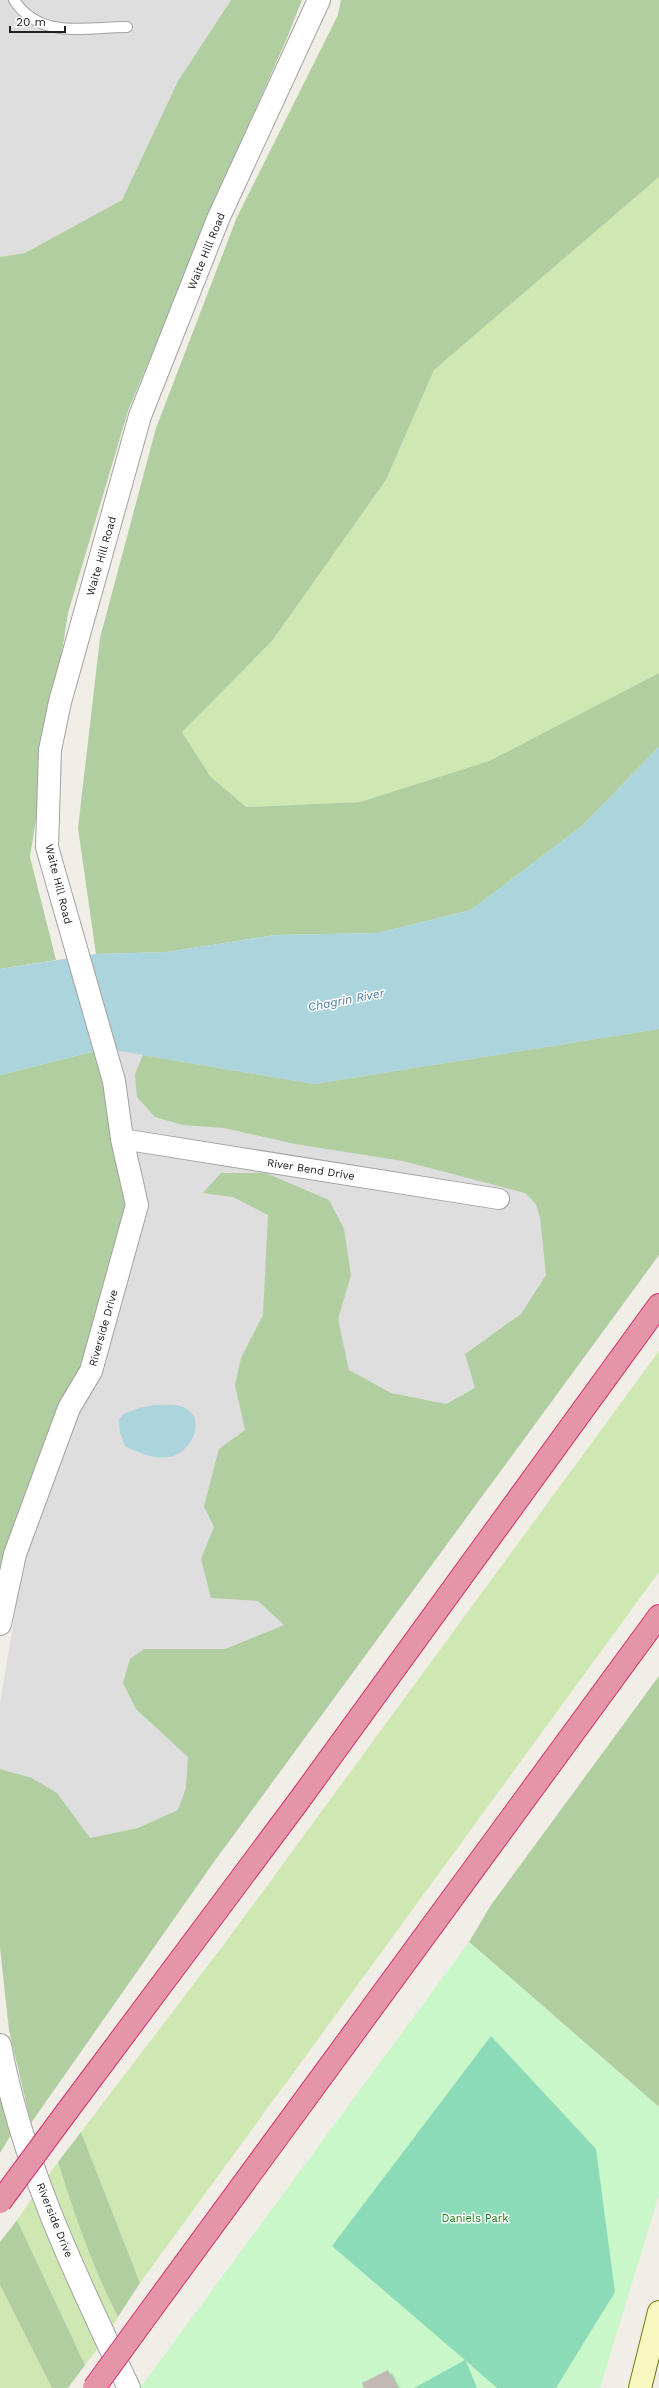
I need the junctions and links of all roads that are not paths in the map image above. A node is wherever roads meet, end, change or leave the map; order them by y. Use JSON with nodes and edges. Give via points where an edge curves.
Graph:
{"nodes":[{"id":1,"x":14,"y":0,"type":"edge"},
{"id":2,"x":319,"y":0,"type":"edge"},
{"id":3,"x":127,"y":27,"type":"dead end"},
{"id":4,"x":122,"y":1138,"type":"junction"},
{"id":5,"x":499,"y":1198,"type":"dead end"},
{"id":6,"x":659,"y":1305,"type":"edge"},
{"id":7,"x":659,"y":1616,"type":"edge"},
{"id":8,"x":0,"y":1624,"type":"edge"},
{"id":9,"x":0,"y":2045,"type":"edge"},
{"id":10,"x":0,"y":2202,"type":"edge"},
{"id":11,"x":659,"y":2312,"type":"edge"},
{"id":12,"x":94,"y":2388,"type":"edge"},
{"id":13,"x":129,"y":2388,"type":"edge"},
{"id":14,"x":640,"y":2388,"type":"edge"}],
"edges":[{"from":1,"to":3,"type":"lane","via":[[37,23],[54,29]]},
{"from":2,"to":4,"type":"street","name":"Waite Hill Road","via":[[218,219],[140,416],[50,750],[47,847],[114,1081]]},
{"from":4,"to":5,"type":"street","name":"River Bend Drive"},
{"from":4,"to":8,"type":"street","name":"Riverside Drive","via":[[137,1206],[91,1371],[70,1408],[15,1554]]},
{"from":6,"to":10,"type":"highway","bridge":true,"via":[[293,1808]]},
{"from":7,"to":12,"type":"highway","bridge":true},
{"from":9,"to":13,"type":"street","name":"Riverside Drive","via":[[6,2081],[42,2190],[84,2292]]},
{"from":11,"to":14,"type":"main road"}]}
